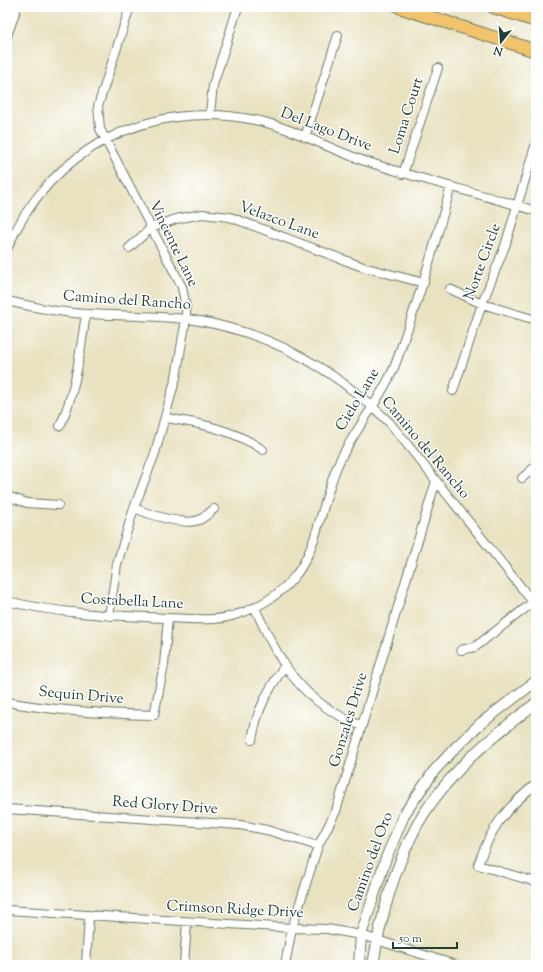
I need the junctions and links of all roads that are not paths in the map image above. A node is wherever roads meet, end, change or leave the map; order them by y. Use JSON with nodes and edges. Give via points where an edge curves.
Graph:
{"nodes":[{"id":1,"x":17,"y":7,"type":"edge"},
{"id":2,"x":130,"y":7,"type":"edge"},
{"id":3,"x":238,"y":7,"type":"edge"},
{"id":4,"x":399,"y":7,"type":"edge"},
{"id":5,"x":493,"y":7,"type":"edge"},
{"id":6,"x":536,"y":21,"type":"edge"},
{"id":7,"x":338,"y":35,"type":"dead end"},
{"id":8,"x":7,"y":36,"type":"edge"},
{"id":9,"x":536,"y":51,"type":"edge"},
{"id":10,"x":438,"y":68,"type":"dead end"},
{"id":11,"x":210,"y":114,"type":"junction"},
{"id":12,"x":305,"y":137,"type":"junction"},
{"id":13,"x":104,"y":139,"type":"junction"},
{"id":14,"x":536,"y":143,"type":"edge"},
{"id":15,"x":403,"y":174,"type":"junction"},
{"id":16,"x":451,"y":186,"type":"junction"},
{"id":17,"x":517,"y":205,"type":"junction"},
{"id":18,"x":536,"y":211,"type":"edge"},
{"id":19,"x":151,"y":228,"type":"junction"},
{"id":20,"x":129,"y":248,"type":"dead end"},
{"id":21,"x":7,"y":249,"type":"edge"},
{"id":22,"x":424,"y":283,"type":"junction"},
{"id":23,"x":450,"y":289,"type":"dead end"},
{"id":24,"x":7,"y":301,"type":"edge"},
{"id":25,"x":482,"y":304,"type":"junction"},
{"id":26,"x":86,"y":314,"type":"junction"},
{"id":27,"x":186,"y":319,"type":"junction"},
{"id":28,"x":536,"y":320,"type":"edge"},
{"id":29,"x":453,"y":391,"type":"dead end"},
{"id":30,"x":372,"y":406,"type":"junction"},
{"id":31,"x":166,"y":418,"type":"junction"},
{"id":32,"x":60,"y":426,"type":"dead end"},
{"id":33,"x":262,"y":450,"type":"dead end"},
{"id":34,"x":536,"y":466,"type":"edge"},
{"id":35,"x":522,"y":478,"type":"dead end"},
{"id":36,"x":436,"y":480,"type":"junction"},
{"id":37,"x":7,"y":496,"type":"edge"},
{"id":38,"x":58,"y":505,"type":"dead end"},
{"id":39,"x":134,"y":508,"type":"junction"},
{"id":40,"x":214,"y":509,"type":"dead end"},
{"id":41,"x":7,"y":601,"type":"edge"},
{"id":42,"x":535,"y":603,"type":"edge"},
{"id":43,"x":255,"y":608,"type":"junction"},
{"id":44,"x":109,"y":616,"type":"junction"},
{"id":45,"x":168,"y":618,"type":"junction"},
{"id":46,"x":461,"y":650,"type":"dead end"},
{"id":47,"x":285,"y":665,"type":"junction"},
{"id":48,"x":536,"y":681,"type":"edge"},
{"id":49,"x":7,"y":702,"type":"edge"},
{"id":50,"x":536,"y":703,"type":"edge"},
{"id":51,"x":362,"y":726,"type":"junction"},
{"id":52,"x":252,"y":740,"type":"dead end"},
{"id":53,"x":536,"y":784,"type":"edge"},
{"id":54,"x":7,"y":809,"type":"edge"},
{"id":55,"x":318,"y":846,"type":"junction"},
{"id":56,"x":536,"y":882,"type":"edge"},
{"id":57,"x":7,"y":910,"type":"edge"},
{"id":58,"x":89,"y":915,"type":"junction"},
{"id":59,"x":187,"y":922,"type":"junction"},
{"id":60,"x":292,"y":928,"type":"junction"},
{"id":61,"x":361,"y":935,"type":"junction"},
{"id":62,"x":377,"y":940,"type":"junction"},
{"id":63,"x":86,"y":965,"type":"edge"},
{"id":64,"x":184,"y":965,"type":"edge"},
{"id":65,"x":285,"y":965,"type":"edge"},
{"id":66,"x":359,"y":965,"type":"edge"},
{"id":67,"x":373,"y":965,"type":"edge"},
{"id":68,"x":456,"y":965,"type":"edge"}],
"edges":[{"from":1,"to":8,"type":"street"},
{"from":2,"to":13,"type":"street","name":"Vincente Lane","via":[[98,106],[100,129]]},
{"from":3,"to":11,"type":"street","via":[[213,85]]},
{"from":4,"to":9,"type":"main road"},
{"from":5,"to":6,"type":"main road"},
{"from":7,"to":12,"type":"street"},
{"from":10,"to":15,"type":"street","name":"Loma Court"},
{"from":11,"to":12,"type":"street","name":"Del Lago Drive","via":[[255,119]]},
{"from":11,"to":13,"type":"street","name":"Del Lago Drive","via":[[183,115],[157,120],[131,127]]},
{"from":12,"to":15,"type":"street","name":"Del Lago Drive","via":[[352,157]]},
{"from":13,"to":19,"type":"street","name":"Vincente Lane"},
{"from":13,"to":21,"type":"street","name":"Del Lago Drive","via":[[65,166],[42,189],[17,226]]},
{"from":14,"to":17,"type":"street","name":"Norte Circle"},
{"from":15,"to":16,"type":"street","name":"Del Lago Drive"},
{"from":16,"to":17,"type":"street","name":"Del Lago Drive"},
{"from":16,"to":22,"type":"street","name":"Cielo Lane"},
{"from":17,"to":18,"type":"street","name":"Del Lago Drive"},
{"from":17,"to":25,"type":"street","name":"Norte Circle","via":[[505,246]]},
{"from":19,"to":20,"type":"street","name":"Velazco Lane"},
{"from":19,"to":22,"type":"street","name":"Velazco Lane","via":[[176,219],[202,214],[230,217],[363,267]]},
{"from":19,"to":27,"type":"street","name":"Vincente Lane","via":[[182,287]]},
{"from":22,"to":30,"type":"street","name":"Cielo Lane","via":[[389,380]]},
{"from":23,"to":25,"type":"street"},
{"from":24,"to":26,"type":"street","name":"Camino del Rancho","via":[[42,309]]},
{"from":25,"to":28,"type":"street"},
{"from":25,"to":29,"type":"street","name":"Norte Circle"},
{"from":26,"to":27,"type":"street","name":"Camino del Rancho"},
{"from":26,"to":32,"type":"street","via":[[76,378]]},
{"from":27,"to":30,"type":"street","name":"Camino del Rancho","via":[[260,337],[317,365]]},
{"from":27,"to":31,"type":"street","name":"Vincente Lane"},
{"from":30,"to":36,"type":"street","name":"Camino del Rancho","via":[[390,423]]},
{"from":30,"to":43,"type":"street","name":"Cielo Lane","via":[[353,434],[338,464],[309,554],[296,576],[278,594]]},
{"from":31,"to":33,"type":"street","via":[[216,428],[250,441]]},
{"from":31,"to":39,"type":"street","name":"Vincente Lane"},
{"from":34,"to":35,"type":"street"},
{"from":36,"to":42,"type":"street","name":"Camino del Rancho"},
{"from":36,"to":51,"type":"street","name":"Gonzales Drive"},
{"from":37,"to":38,"type":"street","via":[[27,503]]},
{"from":39,"to":40,"type":"street","via":[[152,516],[198,521]]},
{"from":39,"to":44,"type":"street","name":"Vincente Lane","via":[[117,564]]},
{"from":41,"to":44,"type":"street","name":"Costabella Lane","via":[[67,612]]},
{"from":42,"to":46,"type":"street","via":[[475,647]]},
{"from":43,"to":45,"type":"street","name":"Costabella Lane","via":[[230,617]]},
{"from":43,"to":47,"type":"street","via":[[268,637]]},
{"from":44,"to":45,"type":"street","name":"Costabella Lane"},
{"from":45,"to":49,"type":"street","name":"Sequin Drive","via":[[164,665],[154,715],[103,714]]},
{"from":47,"to":51,"type":"street","via":[[298,684],[326,709]]},
{"from":47,"to":52,"type":"street","via":[[263,700],[254,724]]},
{"from":48,"to":61,"type":"street","name":"Camino del Oro","via":[[480,724],[455,748],[434,771],[405,813],[386,858]]},
{"from":50,"to":62,"type":"street","name":"Camino del Oro","via":[[465,763],[444,787],[415,829],[397,873]]},
{"from":51,"to":55,"type":"street","name":"Gonzales Drive","via":[[336,810]]},
{"from":53,"to":56,"type":"street","via":[[501,817],[486,841],[478,865]]},
{"from":54,"to":55,"type":"street","name":"Red Glory Drive","via":[[240,825],[267,830]]},
{"from":55,"to":60,"type":"street","name":"Gonzales Drive"},
{"from":57,"to":58,"type":"street","name":"Crimson Ridge Drive"},
{"from":58,"to":59,"type":"street","name":"Crimson Ridge Drive"},
{"from":58,"to":63,"type":"street"},
{"from":59,"to":60,"type":"street","name":"Crimson Ridge Drive"},
{"from":59,"to":64,"type":"street"},
{"from":60,"to":61,"type":"street","name":"Crimson Ridge Drive","via":[[327,929]]},
{"from":60,"to":65,"type":"street","name":"Gonzales Drive"},
{"from":61,"to":62,"type":"street","name":"Crimson Ridge Drive"},
{"from":61,"to":66,"type":"street","name":"Camino del Oro"},
{"from":62,"to":67,"type":"street","name":"Camino del Oro"},
{"from":62,"to":68,"type":"street","name":"Crimson Ridge Drive"}]}
